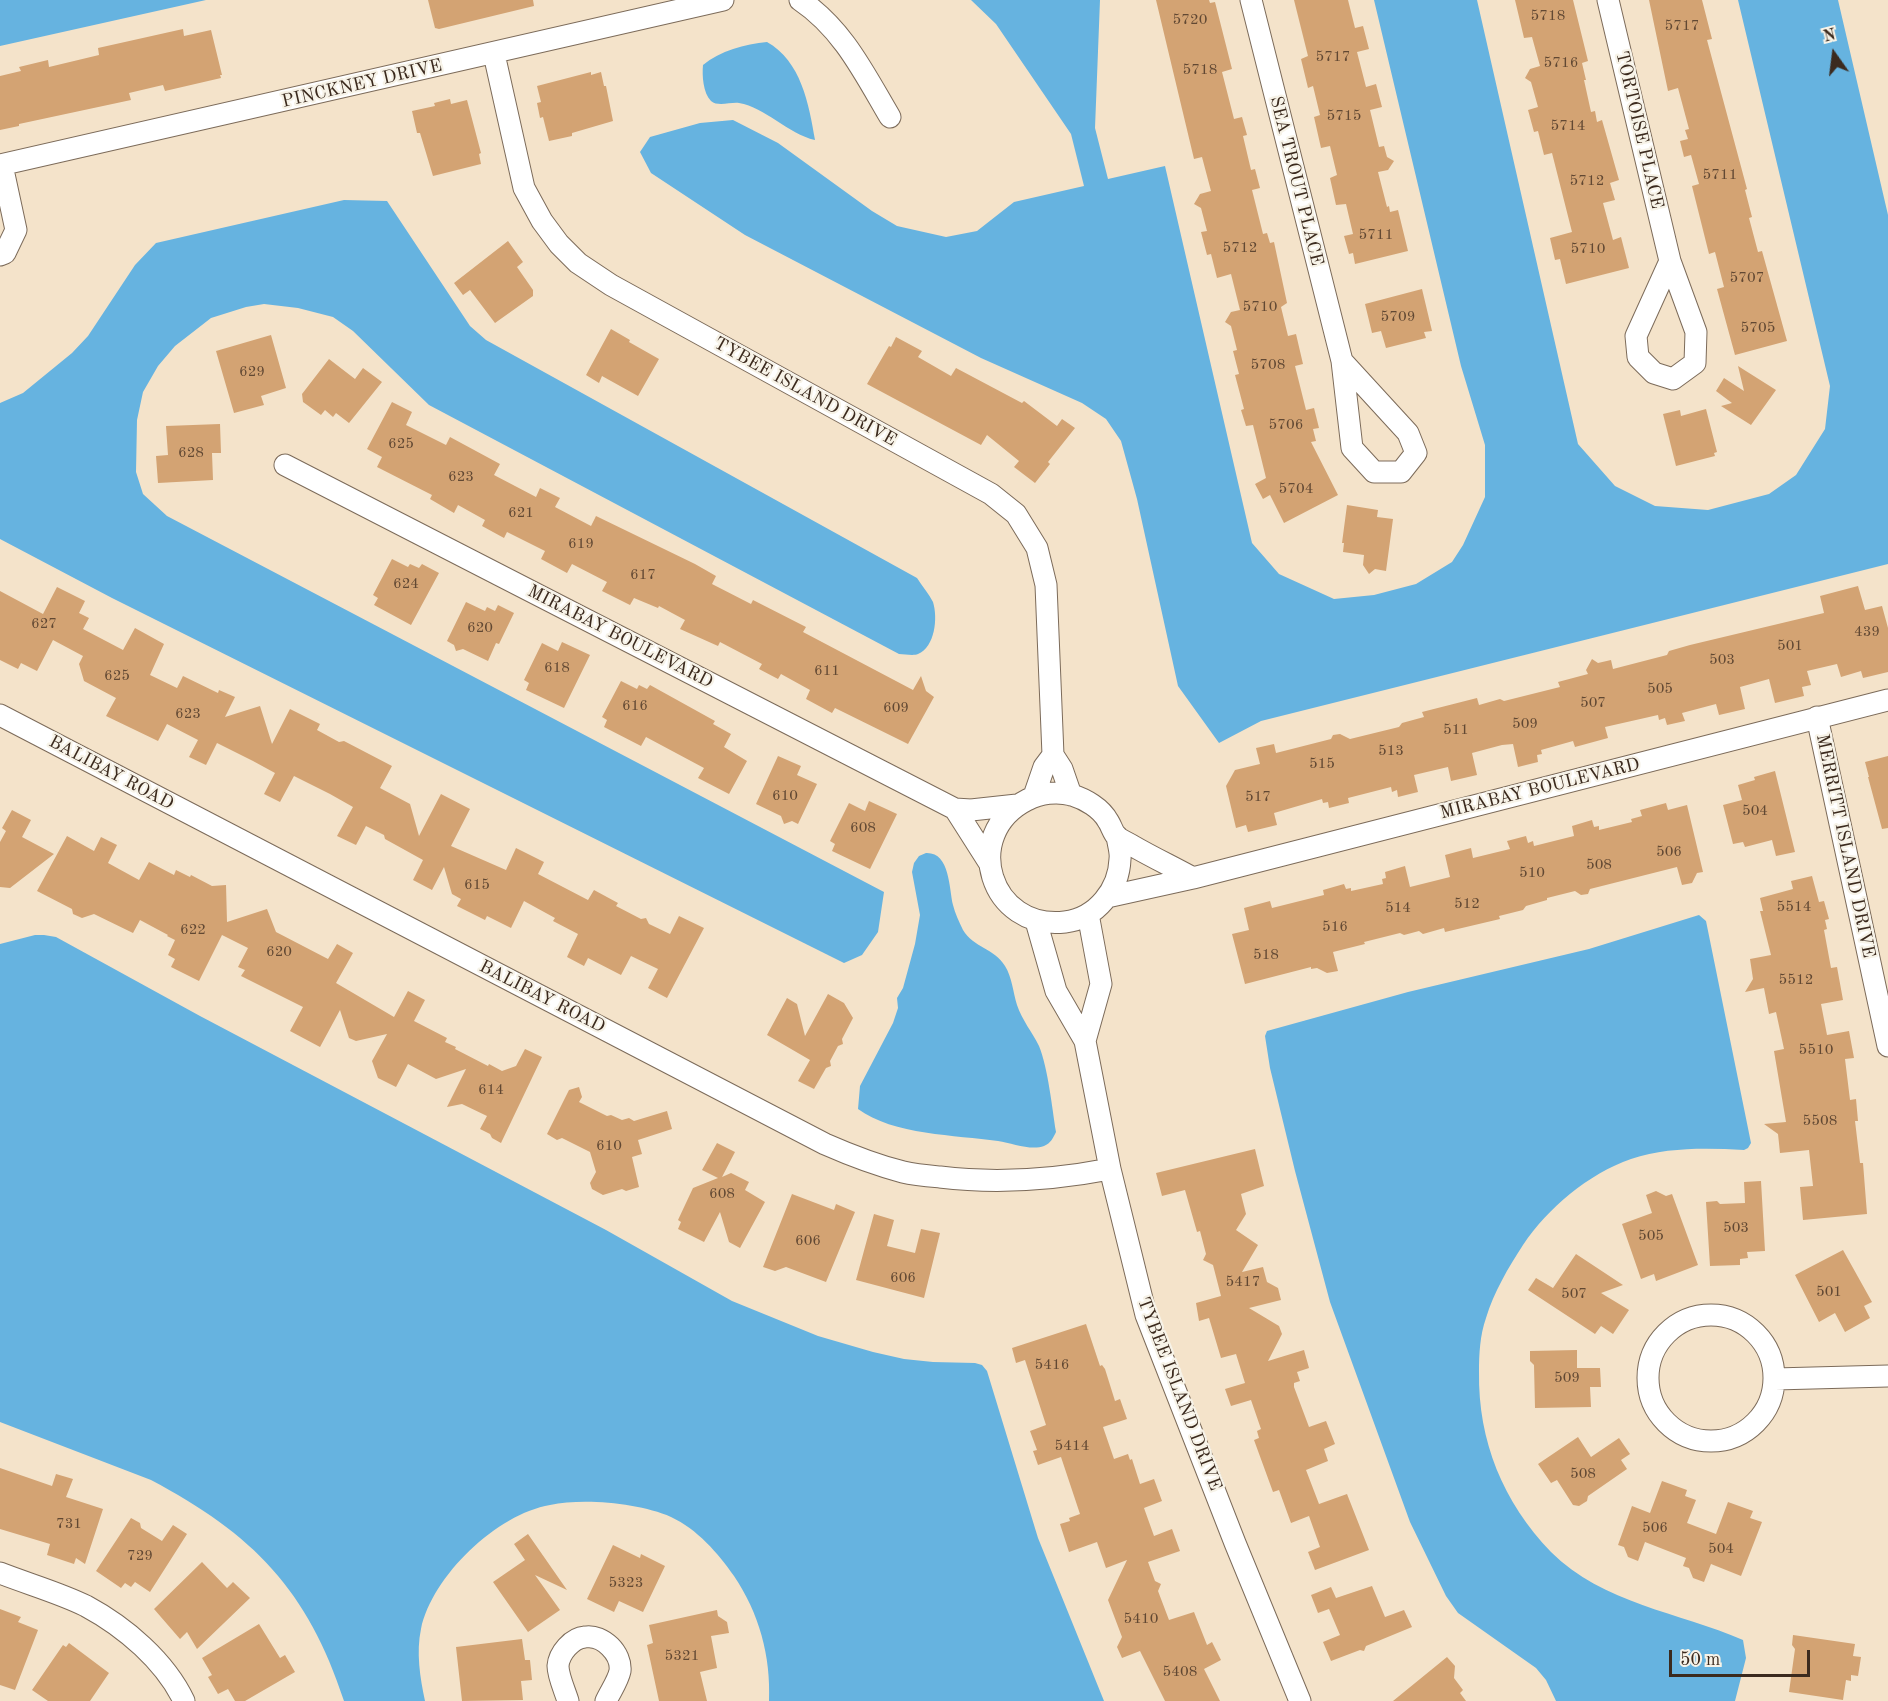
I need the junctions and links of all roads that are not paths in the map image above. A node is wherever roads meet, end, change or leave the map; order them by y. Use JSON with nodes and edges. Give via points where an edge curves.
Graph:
{"nodes":[{"id":1,"x":723,"y":0,"type":"edge"},
{"id":2,"x":800,"y":0,"type":"edge"},
{"id":3,"x":1251,"y":0,"type":"edge"},
{"id":4,"x":1608,"y":0,"type":"edge"},
{"id":5,"x":494,"y":54,"type":"junction"},
{"id":6,"x":890,"y":117,"type":"dead end"},
{"id":7,"x":1,"y":165,"type":"edge"},
{"id":8,"x":0,"y":255,"type":"edge"},
{"id":9,"x":1670,"y":261,"type":"junction"},
{"id":10,"x":1342,"y":361,"type":"junction"},
{"id":11,"x":285,"y":465,"type":"dead end"},
{"id":12,"x":1888,"y":700,"type":"edge"},
{"id":13,"x":0,"y":715,"type":"edge"},
{"id":14,"x":1817,"y":717,"type":"junction"},
{"id":15,"x":1053,"y":755,"type":"junction"},
{"id":16,"x":1071,"y":795,"type":"junction"},
{"id":17,"x":1026,"y":801,"type":"junction"},
{"id":18,"x":955,"y":809,"type":"junction"},
{"id":19,"x":1117,"y":836,"type":"junction"},
{"id":20,"x":990,"y":864,"type":"junction"},
{"id":21,"x":1193,"y":878,"type":"junction"},
{"id":22,"x":1107,"y":897,"type":"junction"},
{"id":23,"x":1088,"y":914,"type":"junction"},
{"id":24,"x":1036,"y":921,"type":"junction"},
{"id":25,"x":1100,"y":990,"type":"junction"},
{"id":26,"x":1061,"y":999,"type":"junction"},
{"id":27,"x":1085,"y":1041,"type":"junction"},
{"id":28,"x":1888,"y":1046,"type":"edge"},
{"id":29,"x":1110,"y":1169,"type":"junction"},
{"id":30,"x":1888,"y":1376,"type":"edge"},
{"id":31,"x":1774,"y":1379,"type":"junction"},
{"id":32,"x":0,"y":1573,"type":"edge"},
{"id":33,"x":183,"y":1701,"type":"edge"},
{"id":34,"x":568,"y":1701,"type":"edge"},
{"id":35,"x":606,"y":1701,"type":"edge"},
{"id":36,"x":1300,"y":1701,"type":"edge"}],
"edges":[{"from":1,"to":5,"type":"street","name":"PINCKNEY DRIVE"},
{"from":2,"to":6,"type":"street","via":[[819,13],[847,45]]},
{"from":3,"to":10,"type":"street","name":"SEA TROUT PLACE"},
{"from":4,"to":9,"type":"street","name":"TORTOISE PLACE"},
{"from":5,"to":7,"type":"street","name":"PINCKNEY DRIVE"},
{"from":5,"to":15,"type":"street","name":"TYBEE ISLAND DRIVE","via":[[524,188],[542,221],[578,262],[611,285],[991,494],[1016,514],[1037,548],[1046,585]]},
{"from":7,"to":8,"type":"street","via":[[16,230]]},
{"from":9,"to":9,"type":"street","name":"TORTOISE PLACE","via":[[1636,336],[1638,357],[1654,373],[1673,379],[1695,363],[1696,332]]},
{"from":10,"to":10,"type":"street","name":"SEA TROUT PLACE","via":[[1352,448],[1374,472],[1401,472],[1416,453],[1408,433]]},
{"from":11,"to":18,"type":"street","name":"MIRABAY BOULEVARD"},
{"from":12,"to":14,"type":"street","name":"MIRABAY BOULEVARD"},
{"from":13,"to":29,"type":"street","name":"BALIBAY ROAD","via":[[825,1144],[906,1173],[972,1181],[1021,1181]]},
{"from":14,"to":21,"type":"street","name":"MIRABAY BOULEVARD"},
{"from":14,"to":28,"type":"street","name":"MERRITT ISLAND DRIVE"},
{"from":15,"to":16,"type":"street","name":"TYBEE ISLAND DRIVE"},
{"from":15,"to":17,"type":"street"},
{"from":16,"to":17,"type":"street","name":"MIRABAY BOULEVARD","via":[[1053,793]]},
{"from":16,"to":19,"type":"street","name":"MIRABAY BOULEVARD","via":[[1091,803],[1107,818]]},
{"from":17,"to":18,"type":"street","name":"MIRABAY BOULEVARD"},
{"from":17,"to":20,"type":"street","via":[[1001,821],[992,842]]},
{"from":18,"to":20,"type":"street"},
{"from":19,"to":21,"type":"street","name":"MIRABAY BOULEVARD"},
{"from":19,"to":22,"type":"street","name":"MIRABAY BOULEVARD","via":[[1117,878]]},
{"from":20,"to":24,"type":"street","via":[[994,883],[1004,899]]},
{"from":21,"to":22,"type":"street","name":"MIRABAY BOULEVARD"},
{"from":22,"to":23,"type":"street","name":"MIRABAY BOULEVARD"},
{"from":23,"to":24,"type":"street","name":"MIRABAY BOULEVARD","via":[[1072,921]]},
{"from":23,"to":25,"type":"street","name":"TYBEE ISLAND DRIVE"},
{"from":24,"to":26,"type":"street","name":"TYBEE ISLAND DRIVE"},
{"from":25,"to":26,"type":"street","via":[[1075,1000]]},
{"from":25,"to":27,"type":"street","name":"TYBEE ISLAND DRIVE"},
{"from":26,"to":27,"type":"street","name":"TYBEE ISLAND DRIVE"},
{"from":27,"to":29,"type":"street","name":"TYBEE ISLAND DRIVE"},
{"from":29,"to":36,"type":"street","name":"TYBEE ISLAND DRIVE","via":[[1146,1315]]},
{"from":30,"to":31,"type":"street"},
{"from":31,"to":31,"type":"street","via":[[1772,1359],[1763,1341],[1749,1327],[1731,1318],[1711,1315],[1691,1318],[1674,1327],[1655,1350],[1648,1379],[1652,1400],[1663,1419],[1680,1433],[1701,1440],[1722,1440],[1743,1432],[1760,1419],[1771,1400]]},
{"from":32,"to":33,"type":"street","via":[[86,1606],[133,1637],[175,1684]]},
{"from":34,"to":35,"type":"street","via":[[558,1667],[562,1653],[585,1636],[604,1641],[617,1655],[620,1672]]}]}
